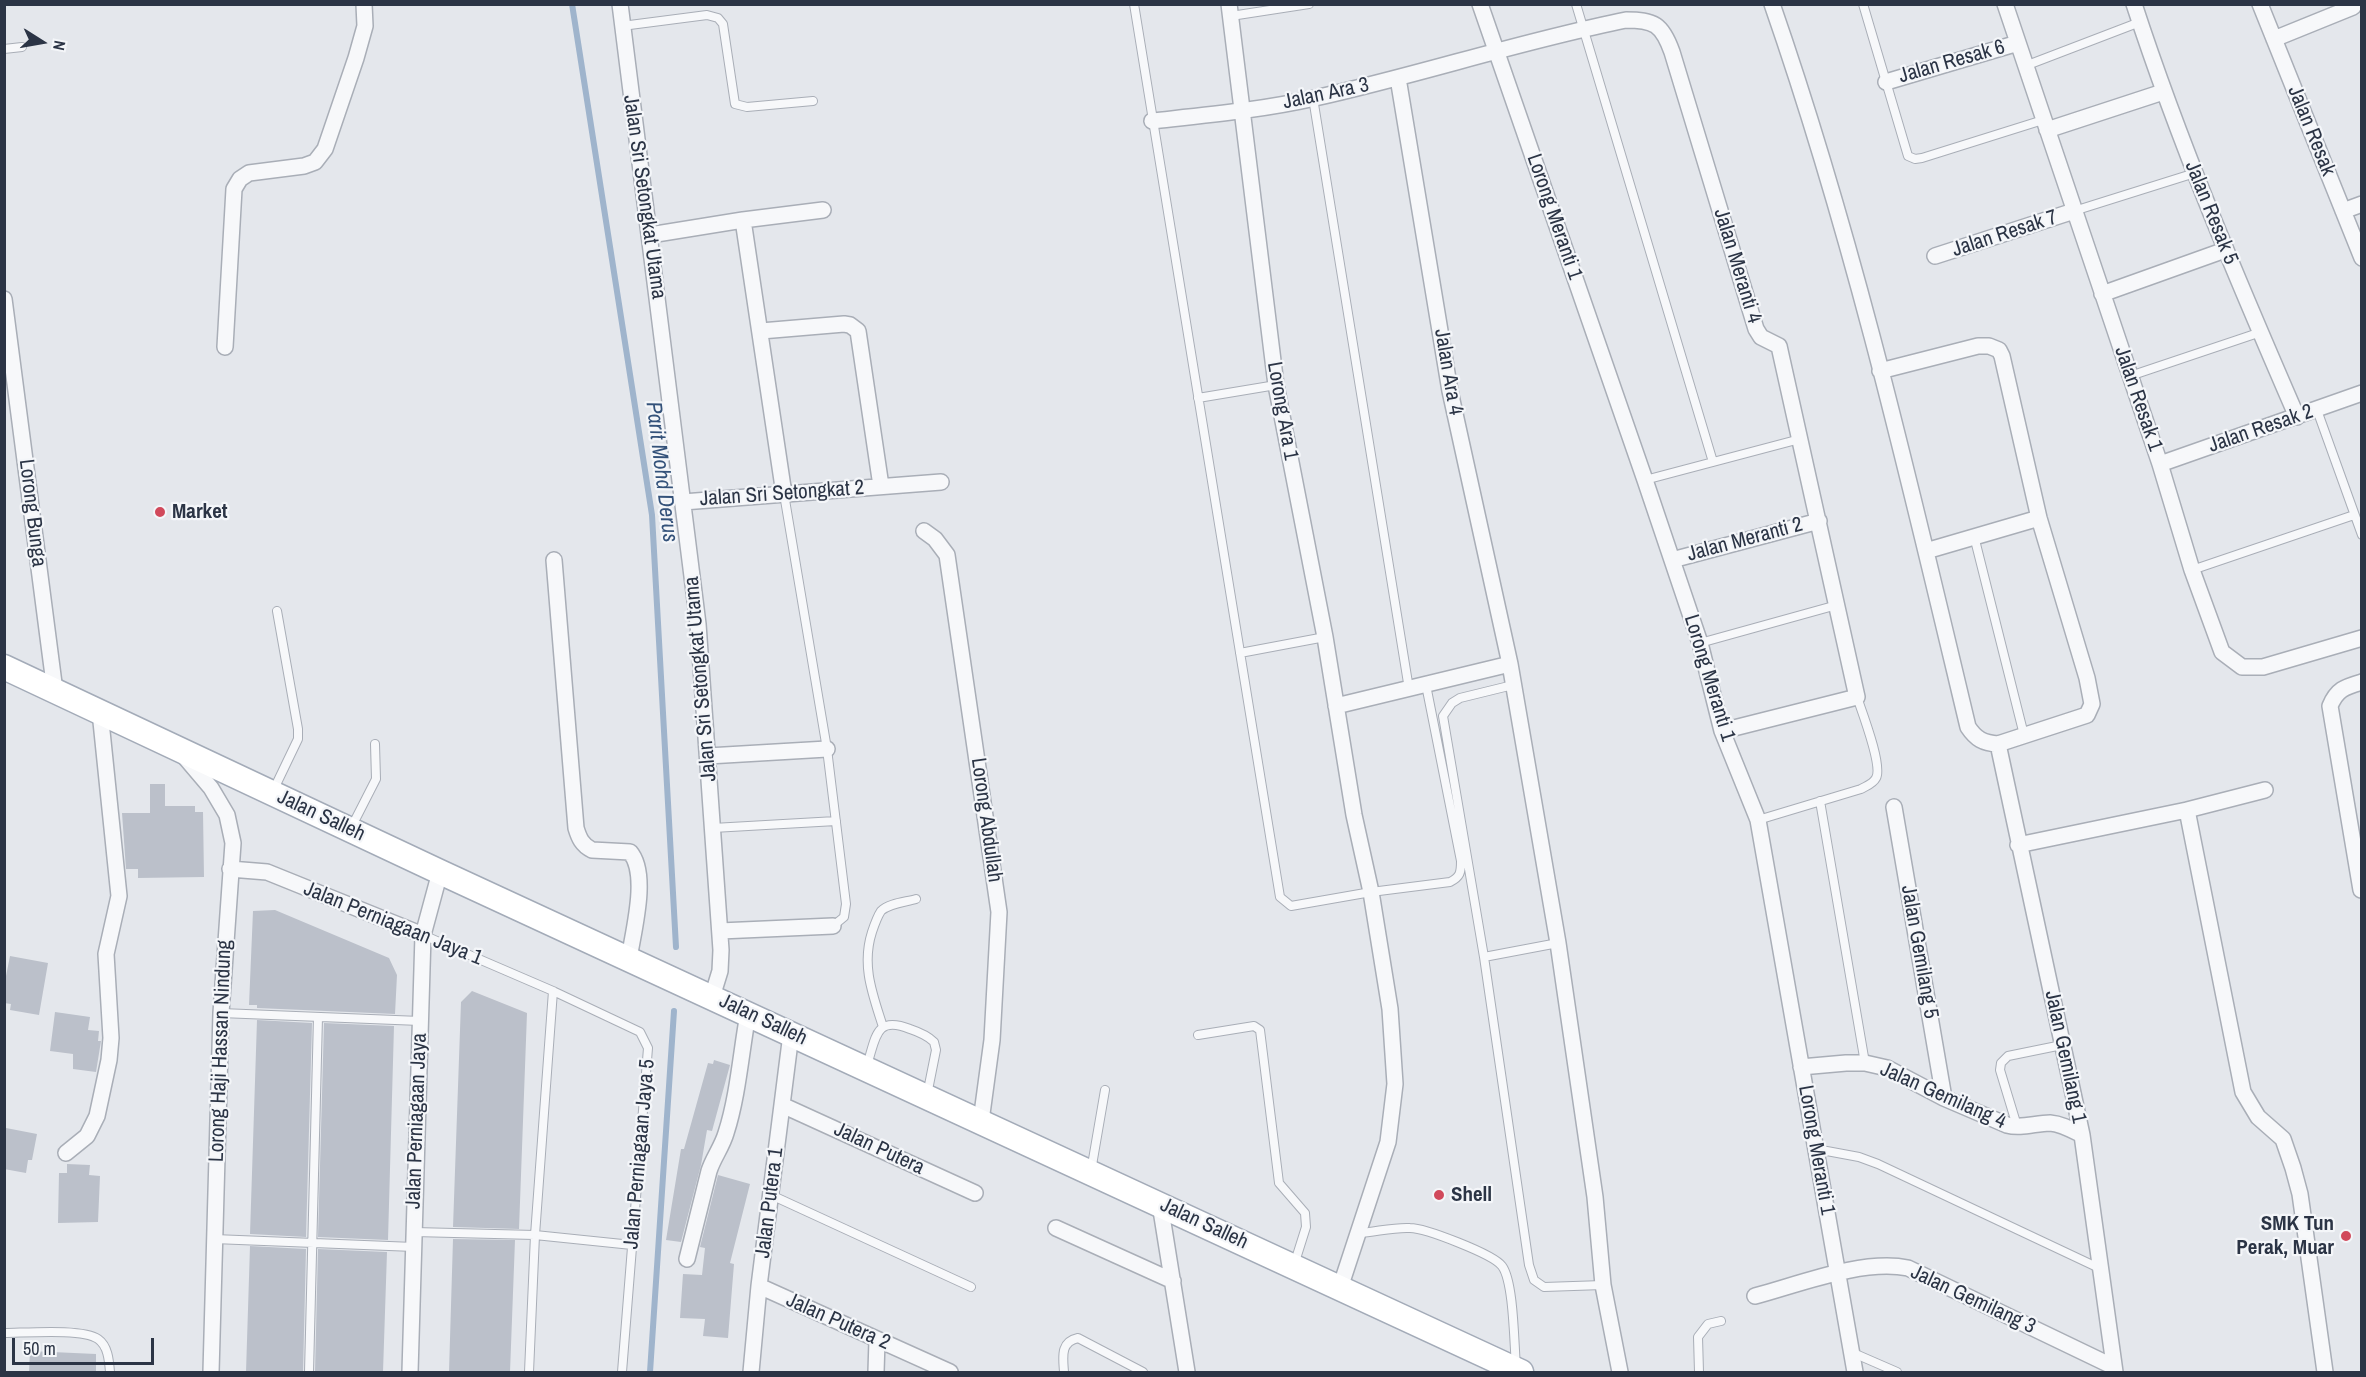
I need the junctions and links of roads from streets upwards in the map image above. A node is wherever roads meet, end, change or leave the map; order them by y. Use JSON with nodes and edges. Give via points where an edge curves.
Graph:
{"nodes":[{"id":1,"x":364,"y":4,"type":"edge"},
{"id":2,"x":620,"y":4,"type":"edge"},
{"id":3,"x":1480,"y":4,"type":"edge"},
{"id":4,"x":1772,"y":4,"type":"edge"},
{"id":5,"x":2005,"y":4,"type":"edge"},
{"id":6,"x":2134,"y":4,"type":"edge"},
{"id":7,"x":2260,"y":4,"type":"edge"},
{"id":8,"x":2353,"y":7,"type":"dead end"},
{"id":9,"x":1230,"y":10,"type":"edge"},
{"id":10,"x":2274,"y":39,"type":"junction"},
{"id":11,"x":2018,"y":43,"type":"junction"},
{"id":12,"x":1496,"y":50,"type":"junction"},
{"id":13,"x":1398,"y":78,"type":"junction"},
{"id":14,"x":1886,"y":82,"type":"road end"},
{"id":15,"x":2163,"y":92,"type":"junction"},
{"id":16,"x":1242,"y":110,"type":"junction"},
{"id":17,"x":1152,"y":121,"type":"road end"},
{"id":18,"x":2045,"y":125,"type":"junction"},
{"id":19,"x":2361,"y":204,"type":"edge"},
{"id":20,"x":823,"y":210,"type":"dead end"},
{"id":21,"x":2074,"y":211,"type":"junction"},
{"id":22,"x":2343,"y":211,"type":"junction"},
{"id":23,"x":743,"y":220,"type":"junction"},
{"id":24,"x":650,"y":235,"type":"junction"},
{"id":25,"x":2225,"y":250,"type":"junction"},
{"id":26,"x":1935,"y":256,"type":"dead end"},
{"id":27,"x":2361,"y":258,"type":"edge"},
{"id":28,"x":2102,"y":294,"type":"junction"},
{"id":29,"x":4,"y":299,"type":"edge"},
{"id":30,"x":761,"y":332,"type":"junction"},
{"id":31,"x":225,"y":347,"type":"dead end"},
{"id":32,"x":1880,"y":371,"type":"junction"},
{"id":33,"x":2361,"y":393,"type":"edge"},
{"id":34,"x":2297,"y":417,"type":"junction"},
{"id":35,"x":2160,"y":464,"type":"junction"},
{"id":36,"x":941,"y":482,"type":"dead end"},
{"id":37,"x":881,"y":486,"type":"junction"},
{"id":38,"x":784,"y":494,"type":"junction"},
{"id":39,"x":683,"y":502,"type":"junction"},
{"id":40,"x":2038,"y":518,"type":"junction"},
{"id":41,"x":1819,"y":521,"type":"junction"},
{"id":42,"x":924,"y":531,"type":"dead end"},
{"id":43,"x":1926,"y":551,"type":"junction"},
{"id":44,"x":554,"y":560,"type":"dead end"},
{"id":45,"x":1672,"y":560,"type":"junction"},
{"id":46,"x":2361,"y":638,"type":"edge"},
{"id":47,"x":1510,"y":664,"type":"junction"},
{"id":48,"x":4,"y":667,"type":"edge"},
{"id":49,"x":2361,"y":682,"type":"edge"},
{"id":50,"x":55,"y":691,"type":"junction"},
{"id":51,"x":1336,"y":706,"type":"junction"},
{"id":52,"x":100,"y":712,"type":"junction"},
{"id":53,"x":1722,"y":731,"type":"junction"},
{"id":54,"x":1998,"y":744,"type":"junction"},
{"id":55,"x":177,"y":748,"type":"junction"},
{"id":56,"x":827,"y":749,"type":"road end"},
{"id":57,"x":708,"y":756,"type":"junction"},
{"id":58,"x":2265,"y":790,"type":"dead end"},
{"id":59,"x":1894,"y":807,"type":"dead end"},
{"id":60,"x":2187,"y":810,"type":"junction"},
{"id":61,"x":2018,"y":845,"type":"junction"},
{"id":62,"x":230,"y":869,"type":"junction"},
{"id":63,"x":440,"y":872,"type":"junction"},
{"id":64,"x":2361,"y":890,"type":"edge"},
{"id":65,"x":833,"y":926,"type":"road end"},
{"id":66,"x":720,"y":931,"type":"junction"},
{"id":67,"x":423,"y":935,"type":"junction"},
{"id":68,"x":629,"y":959,"type":"junction"},
{"id":69,"x":712,"y":997,"type":"junction"},
{"id":70,"x":748,"y":1014,"type":"junction"},
{"id":71,"x":791,"y":1034,"type":"junction"},
{"id":72,"x":1801,"y":1067,"type":"junction"},
{"id":73,"x":1944,"y":1098,"type":"junction"},
{"id":74,"x":782,"y":1105,"type":"junction"},
{"id":75,"x":981,"y":1121,"type":"junction"},
{"id":76,"x":2082,"y":1135,"type":"junction"},
{"id":77,"x":66,"y":1152,"type":"dead end"},
{"id":78,"x":975,"y":1193,"type":"dead end"},
{"id":79,"x":1160,"y":1204,"type":"junction"},
{"id":80,"x":1056,"y":1228,"type":"dead end"},
{"id":81,"x":687,"y":1259,"type":"dead end"},
{"id":82,"x":1837,"y":1274,"type":"junction"},
{"id":83,"x":1173,"y":1281,"type":"junction"},
{"id":84,"x":759,"y":1286,"type":"junction"},
{"id":85,"x":1340,"y":1288,"type":"junction"},
{"id":86,"x":1755,"y":1296,"type":"dead end"},
{"id":87,"x":877,"y":1340,"type":"junction"},
{"id":88,"x":2114,"y":1370,"type":"edge"},
{"id":89,"x":1519,"y":1371,"type":"edge"},
{"id":90,"x":211,"y":1372,"type":"edge"},
{"id":91,"x":410,"y":1372,"type":"edge"},
{"id":92,"x":751,"y":1372,"type":"edge"},
{"id":93,"x":876,"y":1372,"type":"edge"},
{"id":94,"x":950,"y":1372,"type":"edge"},
{"id":95,"x":1187,"y":1372,"type":"edge"},
{"id":96,"x":1620,"y":1372,"type":"edge"},
{"id":97,"x":1855,"y":1372,"type":"edge"},
{"id":98,"x":2325,"y":1372,"type":"edge"}],
"edges":[{"from":1,"to":31,"type":"street","via":[[364,26],[356,58],[325,149],[315,162],[304,166],[249,173],[240,178],[234,189]]},
{"from":2,"to":24,"type":"street","name":"Jalan Sri Setongkat Utama"},
{"from":3,"to":12,"type":"street","name":"Lorong Meranti 1"},
{"from":4,"to":32,"type":"street","via":[[1801,86]]},
{"from":5,"to":11,"type":"street","name":"Jalan Resak 1"},
{"from":6,"to":15,"type":"street","name":"Jalan Resak 5"},
{"from":7,"to":10,"type":"street","name":"Jalan Resak"},
{"from":8,"to":10,"type":"street"},
{"from":9,"to":16,"type":"street","name":"Lorong Ara 1"},
{"from":10,"to":22,"type":"street","name":"Jalan Resak"},
{"from":11,"to":14,"type":"street","name":"Jalan Resak 6"},
{"from":11,"to":18,"type":"street","name":"Jalan Resak 1"},
{"from":12,"to":13,"type":"street","name":"Jalan Ara 3"},
{"from":12,"to":41,"type":"street","name":"Jalan Meranti 4","via":[[1626,20],[1656,24],[1666,35],[1756,329],[1761,337],[1779,346]]},
{"from":12,"to":45,"type":"street","name":"Lorong Meranti 1"},
{"from":13,"to":16,"type":"street","name":"Jalan Ara 3"},
{"from":13,"to":47,"type":"street","name":"Jalan Ara 4","via":[[1450,391]]},
{"from":15,"to":18,"type":"street"},
{"from":15,"to":25,"type":"street","name":"Jalan Resak 5"},
{"from":16,"to":17,"type":"street","name":"Jalan Ara 3"},
{"from":16,"to":51,"type":"street","name":"Lorong Ara 1","via":[[1276,385]]},
{"from":18,"to":21,"type":"street","name":"Jalan Resak 1"},
{"from":19,"to":22,"type":"street"},
{"from":20,"to":23,"type":"street"},
{"from":21,"to":26,"type":"street","name":"Jalan Resak 7"},
{"from":21,"to":28,"type":"street","name":"Jalan Resak 1"},
{"from":22,"to":27,"type":"street","name":"Jalan Resak"},
{"from":23,"to":24,"type":"street"},
{"from":23,"to":30,"type":"street"},
{"from":24,"to":39,"type":"street","name":"Jalan Sri Setongkat Utama"},
{"from":25,"to":28,"type":"street"},
{"from":25,"to":34,"type":"street","name":"Jalan Resak 5"},
{"from":28,"to":35,"type":"street","name":"Jalan Resak 1"},
{"from":29,"to":50,"type":"street","name":"Lorong Bunga"},
{"from":30,"to":37,"type":"street","name":"Jalan Sri Setongkat 2","via":[[844,324],[858,331]]},
{"from":30,"to":38,"type":"street"},
{"from":32,"to":40,"type":"street","via":[[1978,346],[1999,350]]},
{"from":32,"to":43,"type":"street"},
{"from":33,"to":34,"type":"street","name":"Jalan Resak 2"},
{"from":34,"to":35,"type":"street","name":"Jalan Resak 2"},
{"from":35,"to":46,"type":"street","name":"Jalan Resak 1","via":[[2222,652],[2242,667],[2263,667]]},
{"from":36,"to":37,"type":"street","name":"Jalan Sri Setongkat 2"},
{"from":37,"to":38,"type":"street","name":"Jalan Sri Setongkat 2"},
{"from":38,"to":39,"type":"street","name":"Jalan Sri Setongkat 2"},
{"from":39,"to":57,"type":"street","name":"Jalan Sri Setongkat Utama"},
{"from":40,"to":43,"type":"street"},
{"from":40,"to":54,"type":"street","via":[[2092,704],[2087,715]]},
{"from":41,"to":45,"type":"street","name":"Jalan Meranti 2"},
{"from":41,"to":53,"type":"street","name":"Jalan Meranti 4","via":[[1857,696]]},
{"from":42,"to":75,"type":"street","name":"Lorong Abdullah","via":[[947,555],[999,912],[992,1040]]},
{"from":43,"to":54,"type":"street","via":[[1968,727],[1984,743]]},
{"from":44,"to":68,"type":"street","via":[[576,828],[586,847],[630,852],[635,858],[640,883]]},
{"from":45,"to":53,"type":"street","name":"Lorong Meranti 1","via":[[1700,643]]},
{"from":47,"to":51,"type":"street"},
{"from":47,"to":96,"type":"street","name":"Jalan Ara 4","via":[[1558,944],[1604,1285]]},
{"from":48,"to":50,"type":"main road","name":"Jalan Salleh"},
{"from":49,"to":64,"type":"street","via":[[2342,688],[2330,706]]},
{"from":50,"to":52,"type":"main road","name":"Jalan Salleh"},
{"from":51,"to":85,"type":"street","name":"Lorong Ara 1","via":[[1390,1009],[1395,1084],[1388,1142]]},
{"from":52,"to":55,"type":"main road","name":"Jalan Salleh"},
{"from":52,"to":77,"type":"street","via":[[119,890],[106,954],[110,1049],[97,1116],[87,1136]]},
{"from":53,"to":72,"type":"street","name":"Lorong Meranti 1","via":[[1758,820]]},
{"from":54,"to":61,"type":"street","name":"Jalan Gemilang 1"},
{"from":55,"to":62,"type":"street","name":"Lorong Haji Hassan Nindung","via":[[211,788],[227,815],[233,843]]},
{"from":55,"to":63,"type":"main road","name":"Jalan Salleh"},
{"from":56,"to":57,"type":"street"},
{"from":57,"to":66,"type":"street","name":"Jalan Sri Setongkat Utama"},
{"from":58,"to":60,"type":"street"},
{"from":59,"to":73,"type":"street","name":"Jalan Gemilang 5"},
{"from":60,"to":61,"type":"street"},
{"from":60,"to":98,"type":"street","via":[[2243,1092],[2258,1117],[2283,1139],[2300,1194]]},
{"from":61,"to":76,"type":"street","name":"Jalan Gemilang 1"},
{"from":62,"to":67,"type":"street","name":"Jalan Perniagaan Jaya 1","via":[[267,872]]},
{"from":62,"to":90,"type":"street","name":"Lorong Haji Hassan Nindung","via":[[221,1013]]},
{"from":63,"to":67,"type":"street","name":"Jalan Perniagaan Jaya"},
{"from":63,"to":68,"type":"main road","name":"Jalan Salleh"},
{"from":65,"to":66,"type":"street"},
{"from":66,"to":69,"type":"street","name":"Jalan Sri Setongkat Utama","via":[[720,971]]},
{"from":67,"to":91,"type":"street","name":"Jalan Perniagaan Jaya"},
{"from":68,"to":69,"type":"main road","name":"Jalan Salleh"},
{"from":69,"to":70,"type":"main road","name":"Jalan Salleh"},
{"from":70,"to":71,"type":"main road","name":"Jalan Salleh"},
{"from":70,"to":81,"type":"street","via":[[728,1126],[723,1145],[712,1160]]},
{"from":71,"to":74,"type":"street","name":"Jalan Putera 1"},
{"from":71,"to":75,"type":"main road","name":"Jalan Salleh"},
{"from":72,"to":73,"type":"street","name":"Jalan Gemilang 4","via":[[1865,1064],[1887,1068]]},
{"from":72,"to":82,"type":"street","name":"Lorong Meranti 1"},
{"from":73,"to":76,"type":"street","name":"Jalan Gemilang 4","via":[[2007,1125],[2057,1124]]},
{"from":74,"to":78,"type":"street","name":"Jalan Putera"},
{"from":74,"to":84,"type":"street","name":"Jalan Putera 1"},
{"from":75,"to":79,"type":"main road","name":"Jalan Salleh"},
{"from":76,"to":88,"type":"street","name":"Jalan Gemilang 1"},
{"from":79,"to":83,"type":"street"},
{"from":79,"to":85,"type":"main road","name":"Jalan Salleh"},
{"from":80,"to":83,"type":"street"},
{"from":82,"to":86,"type":"street","name":"Jalan Gemilang 3"},
{"from":82,"to":88,"type":"street","name":"Jalan Gemilang 3","via":[[1878,1265],[1908,1268]]},
{"from":82,"to":97,"type":"street","name":"Lorong Meranti 1"},
{"from":83,"to":95,"type":"street"},
{"from":84,"to":87,"type":"street","name":"Jalan Putera 2"},
{"from":84,"to":92,"type":"street","name":"Jalan Putera 1"},
{"from":85,"to":89,"type":"main road","name":"Jalan Salleh"},
{"from":87,"to":93,"type":"street"},
{"from":87,"to":94,"type":"street","name":"Jalan Putera 2"}]}
